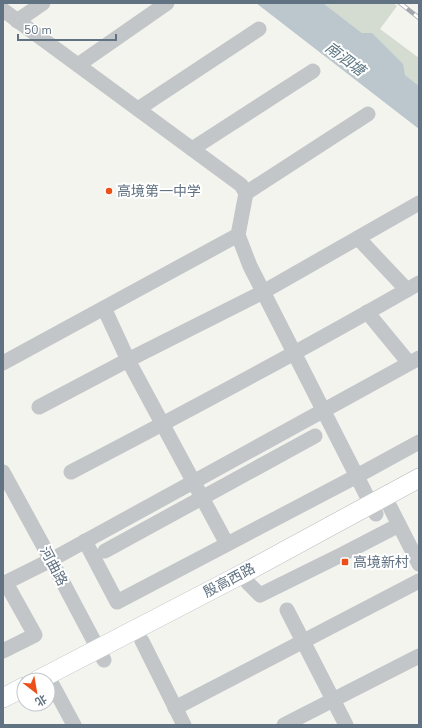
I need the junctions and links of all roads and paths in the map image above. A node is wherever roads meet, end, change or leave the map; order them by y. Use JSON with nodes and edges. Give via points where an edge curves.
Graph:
{"nodes":[{"id":1,"x":43,"y":3,"type":"edge"},
{"id":2,"x":167,"y":3,"type":"edge"},
{"id":3,"x":3,"y":10,"type":"edge"},
{"id":4,"x":17,"y":20,"type":"junction"},
{"id":5,"x":259,"y":29,"type":"dead end"},
{"id":6,"x":78,"y":65,"type":"junction"},
{"id":7,"x":313,"y":71,"type":"dead end"},
{"id":8,"x":138,"y":109,"type":"junction"},
{"id":9,"x":368,"y":114,"type":"dead end"},
{"id":10,"x":192,"y":149,"type":"junction"},
{"id":11,"x":246,"y":193,"type":"junction"},
{"id":12,"x":415,"y":211,"type":"edge"},
{"id":13,"x":238,"y":235,"type":"junction"},
{"id":14,"x":358,"y":238,"type":"junction"},
{"id":15,"x":413,"y":287,"type":"edge"},
{"id":16,"x":263,"y":292,"type":"junction"},
{"id":17,"x":104,"y":308,"type":"junction"},
{"id":18,"x":367,"y":312,"type":"junction"},
{"id":19,"x":294,"y":353,"type":"junction"},
{"id":20,"x":128,"y":360,"type":"junction"},
{"id":21,"x":414,"y":360,"type":"edge"},
{"id":22,"x":3,"y":363,"type":"edge"},
{"id":23,"x":39,"y":406,"type":"dead end"},
{"id":24,"x":323,"y":410,"type":"junction"},
{"id":25,"x":162,"y":425,"type":"junction"},
{"id":26,"x":315,"y":436,"type":"dead end"},
{"id":27,"x":419,"y":442,"type":"edge"},
{"id":28,"x":3,"y":472,"type":"edge"},
{"id":29,"x":71,"y":472,"type":"dead end"},
{"id":30,"x":357,"y":476,"type":"junction"},
{"id":31,"x":419,"y":478,"type":"edge"},
{"id":32,"x":193,"y":482,"type":"junction"},
{"id":33,"x":419,"y":491,"type":"edge"},
{"id":34,"x":202,"y":498,"type":"junction"},
{"id":35,"x":379,"y":508,"type":"junction"},
{"id":36,"x":399,"y":525,"type":"junction"},
{"id":37,"x":85,"y":541,"type":"junction"},
{"id":38,"x":227,"y":544,"type":"junction"},
{"id":39,"x":105,"y":551,"type":"dead end"},
{"id":40,"x":51,"y":560,"type":"junction"},
{"id":41,"x":419,"y":564,"type":"edge"},
{"id":42,"x":419,"y":581,"type":"edge"},
{"id":43,"x":5,"y":583,"type":"edge"},
{"id":44,"x":248,"y":583,"type":"junction"},
{"id":45,"x":287,"y":610,"type":"dead end"},
{"id":46,"x":142,"y":641,"type":"junction"},
{"id":47,"x":303,"y":641,"type":"junction"},
{"id":48,"x":3,"y":651,"type":"edge"},
{"id":49,"x":101,"y":654,"type":"junction"},
{"id":50,"x":419,"y":656,"type":"edge"},
{"id":51,"x":56,"y":679,"type":"edge"},
{"id":52,"x":16,"y":691,"type":"edge"},
{"id":53,"x":3,"y":698,"type":"edge"},
{"id":54,"x":56,"y":699,"type":"edge"},
{"id":55,"x":333,"y":700,"type":"junction"},
{"id":56,"x":16,"y":706,"type":"edge"},
{"id":57,"x":176,"y":708,"type":"junction"},
{"id":58,"x":3,"y":712,"type":"edge"},
{"id":59,"x":74,"y":725,"type":"edge"},
{"id":60,"x":184,"y":725,"type":"edge"},
{"id":61,"x":284,"y":725,"type":"edge"},
{"id":62,"x":346,"y":725,"type":"edge"}],
"edges":[{"from":1,"to":4,"type":"street"},
{"from":2,"to":6,"type":"street"},
{"from":3,"to":4,"type":"street"},
{"from":4,"to":6,"type":"street"},
{"from":5,"to":8,"type":"street"},
{"from":6,"to":8,"type":"street"},
{"from":7,"to":10,"type":"street"},
{"from":8,"to":10,"type":"street"},
{"from":9,"to":11,"type":"street"},
{"from":10,"to":11,"type":"street","via":[[241,185]]},
{"from":11,"to":13,"type":"street"},
{"from":12,"to":14,"type":"street"},
{"from":13,"to":16,"type":"street"},
{"from":13,"to":17,"type":"street"},
{"from":14,"to":15,"type":"street"},
{"from":14,"to":16,"type":"street"},
{"from":15,"to":18,"type":"street"},
{"from":16,"to":19,"type":"street"},
{"from":16,"to":20,"type":"street"},
{"from":17,"to":20,"type":"street"},
{"from":17,"to":22,"type":"street"},
{"from":18,"to":19,"type":"street"},
{"from":18,"to":21,"type":"street"},
{"from":19,"to":24,"type":"street"},
{"from":19,"to":25,"type":"street"},
{"from":20,"to":23,"type":"street"},
{"from":20,"to":25,"type":"street"},
{"from":21,"to":24,"type":"street"},
{"from":24,"to":30,"type":"street"},
{"from":24,"to":32,"type":"street"},
{"from":25,"to":29,"type":"street"},
{"from":25,"to":32,"type":"street"},
{"from":26,"to":34,"type":"street"},
{"from":27,"to":30,"type":"street"},
{"from":28,"to":40,"type":"street","name":"河曲路"},
{"from":30,"to":35,"type":"street"},
{"from":30,"to":38,"type":"street"},
{"from":31,"to":35,"type":"main road","name":"殷高西路"},
{"from":32,"to":34,"type":"street"},
{"from":32,"to":37,"type":"street"},
{"from":33,"to":35,"type":"main road","name":"殷高西路"},
{"from":34,"to":38,"type":"street"},
{"from":34,"to":39,"type":"street"},
{"from":35,"to":36,"type":"street"},
{"from":35,"to":44,"type":"main road","name":"殷高西路"},
{"from":35,"to":49,"type":"main road","name":"殷高西路","via":[[244,573]]},
{"from":36,"to":41,"type":"street"},
{"from":36,"to":44,"type":"street","via":[[260,595]]},
{"from":37,"to":38,"type":"street","via":[[117,602]]},
{"from":37,"to":40,"type":"street"},
{"from":40,"to":43,"type":"street"},
{"from":40,"to":49,"type":"street","name":"河曲路"},
{"from":42,"to":47,"type":"street"},
{"from":43,"to":48,"type":"street","via":[[35,635]]},
{"from":44,"to":46,"type":"main road","name":"殷高西路"},
{"from":45,"to":47,"type":"street"},
{"from":46,"to":49,"type":"main road","name":"殷高西路"},
{"from":46,"to":57,"type":"street"},
{"from":47,"to":55,"type":"street"},
{"from":47,"to":57,"type":"street"},
{"from":49,"to":51,"type":"main road","name":"殷高西路"},
{"from":50,"to":55,"type":"street"},
{"from":52,"to":53,"type":"main road"},
{"from":54,"to":59,"type":"street"},
{"from":55,"to":61,"type":"street"},
{"from":55,"to":62,"type":"street"},
{"from":56,"to":58,"type":"main road"},
{"from":57,"to":60,"type":"street"}]}
